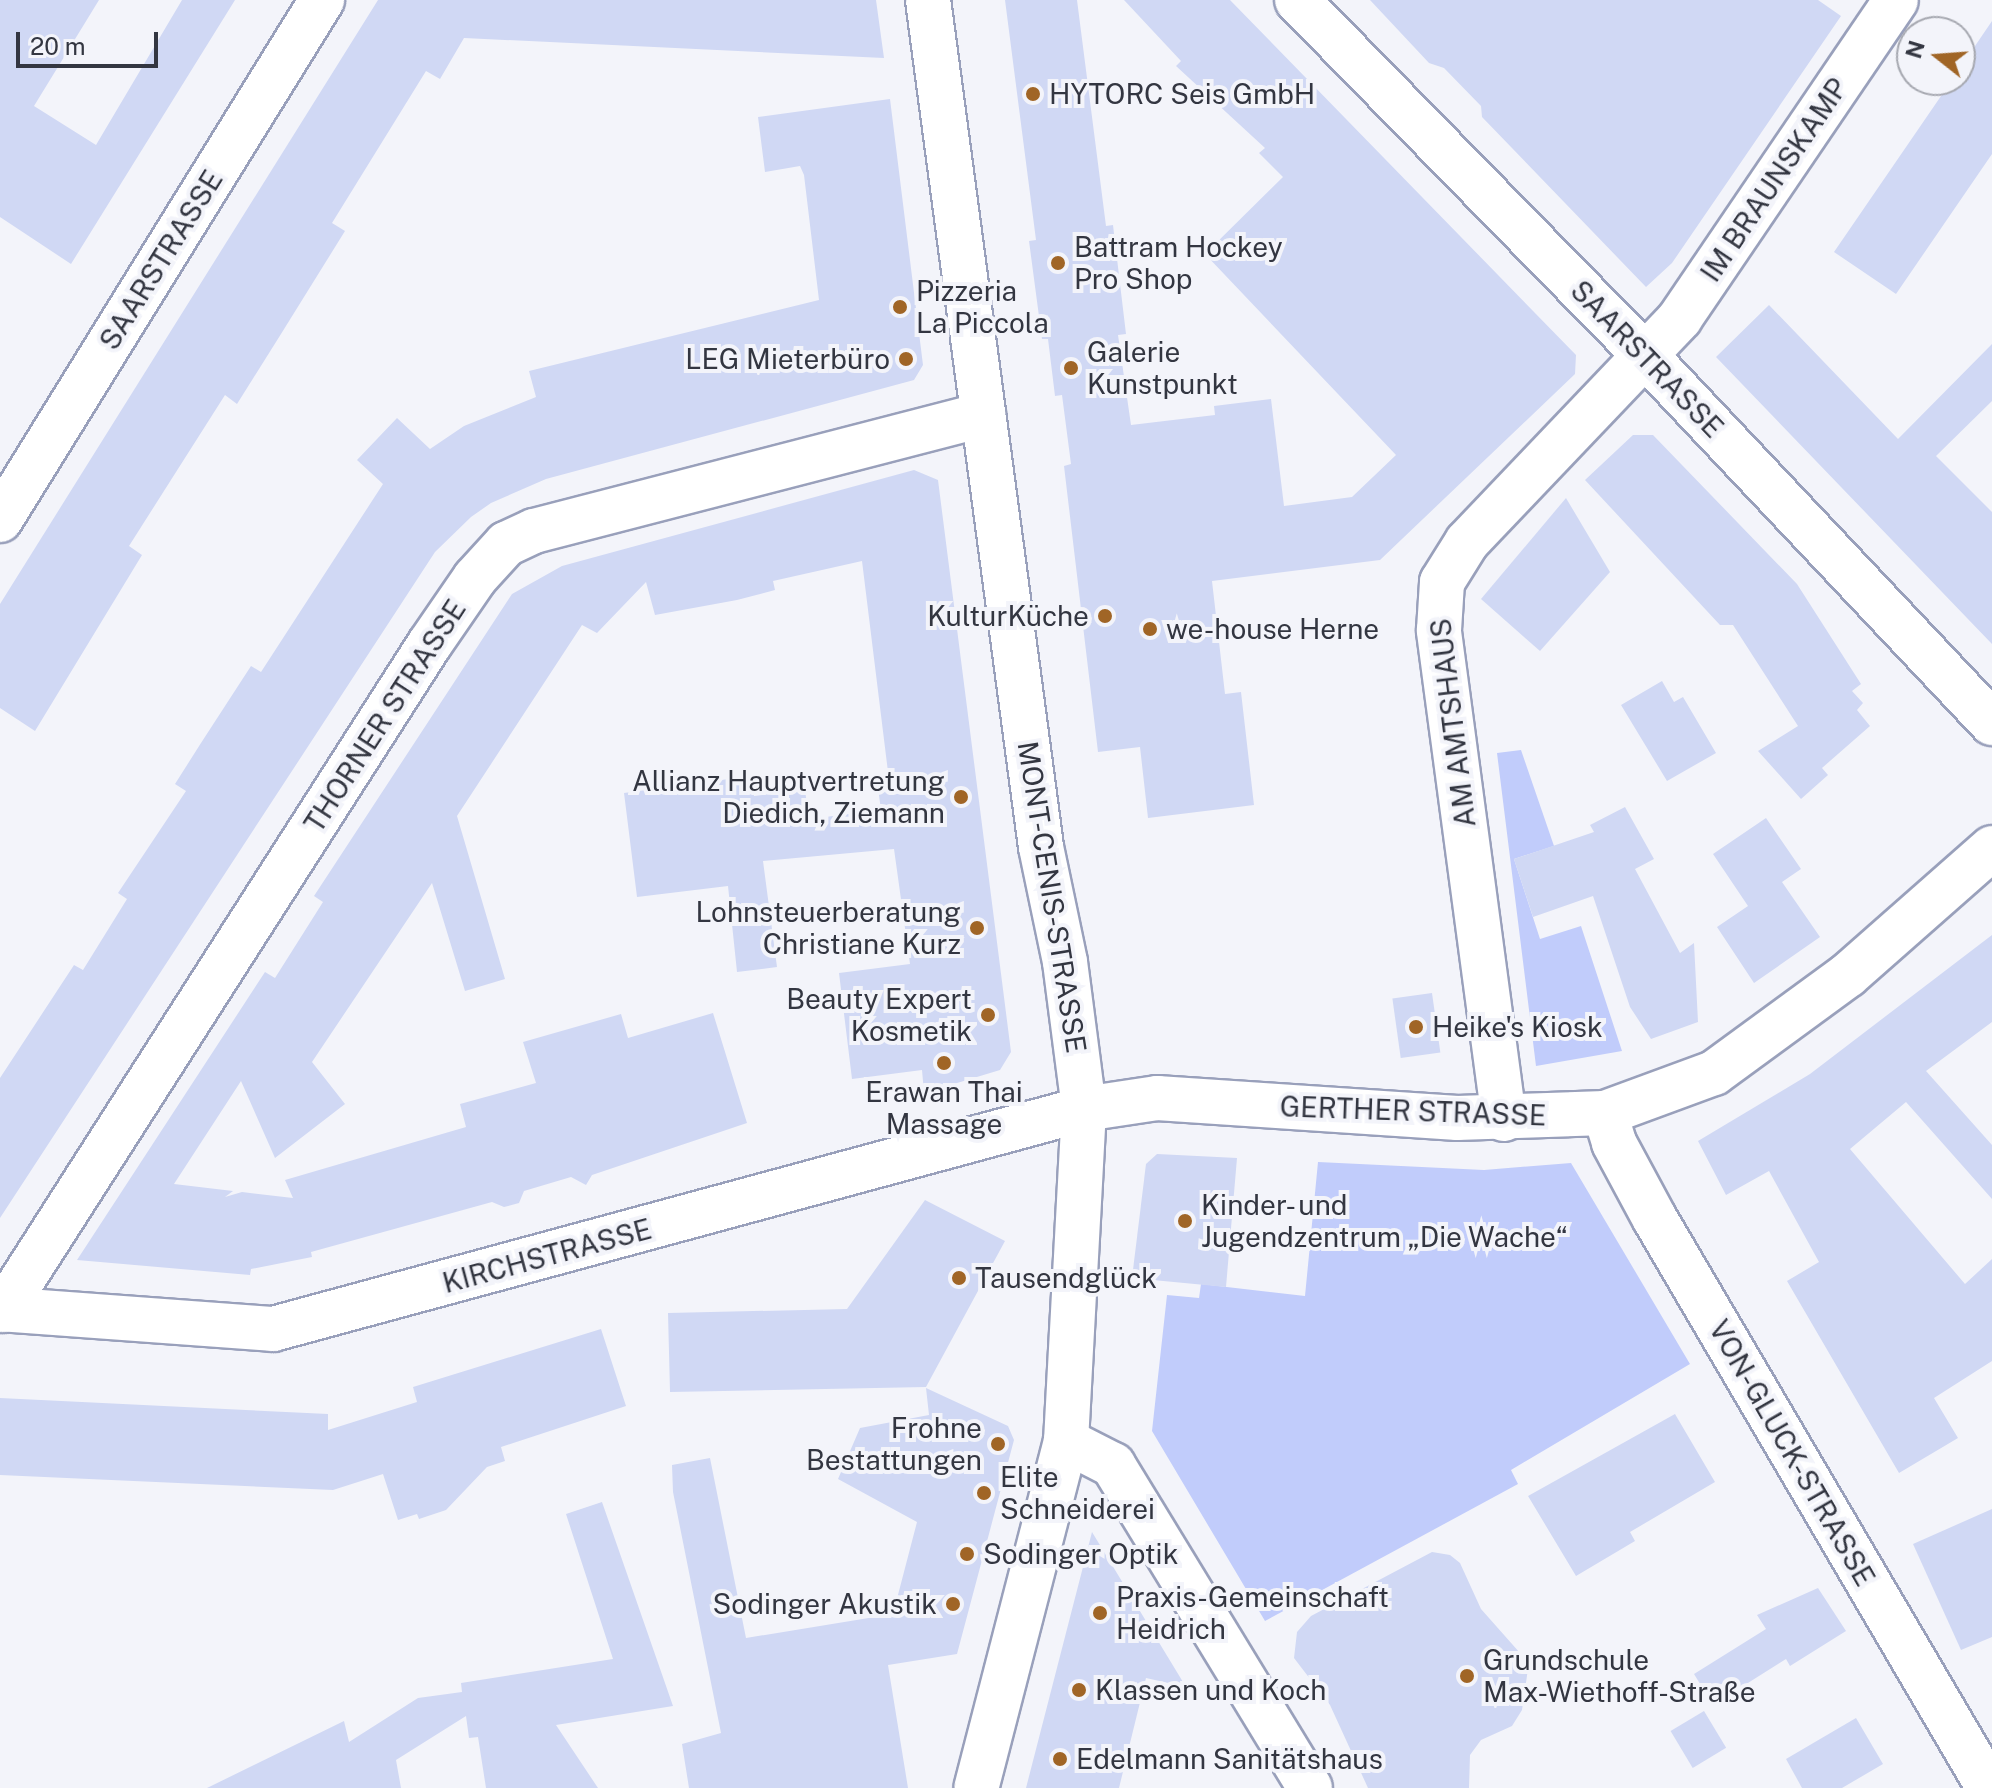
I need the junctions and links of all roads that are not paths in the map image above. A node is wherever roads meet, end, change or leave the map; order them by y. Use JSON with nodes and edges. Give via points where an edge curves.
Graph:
{"nodes":[{"id":1,"x":322,"y":0,"type":"edge"},
{"id":2,"x":928,"y":0,"type":"edge"},
{"id":3,"x":1297,"y":0,"type":"edge"},
{"id":4,"x":1896,"y":0,"type":"edge"},
{"id":5,"x":1645,"y":355,"type":"junction"},
{"id":6,"x":983,"y":415,"type":"junction"},
{"id":7,"x":0,"y":520,"type":"edge"},
{"id":8,"x":1992,"y":723,"type":"edge"},
{"id":9,"x":1992,"y":848,"type":"edge"},
{"id":10,"x":1084,"y":1109,"type":"junction"},
{"id":11,"x":1605,"y":1113,"type":"junction"},
{"id":12,"x":1504,"y":1119,"type":"junction"},
{"id":13,"x":2,"y":1310,"type":"edge"},
{"id":14,"x":1066,"y":1441,"type":"junction"},
{"id":15,"x":976,"y":1788,"type":"edge"},
{"id":16,"x":1310,"y":1788,"type":"edge"},
{"id":17,"x":1989,"y":1788,"type":"edge"}],
"edges":[{"from":1,"to":7,"type":"street","name":"SAARSTRASSE"},
{"from":2,"to":6,"type":"street","name":"MONT-CENIS-STRASSE"},
{"from":3,"to":5,"type":"street","name":"SAARSTRASSE"},
{"from":4,"to":5,"type":"street","name":"IM BRAUNSKAMP","via":[[1680,318]]},
{"from":5,"to":8,"type":"street","name":"SAARSTRASSE"},
{"from":5,"to":12,"type":"street","name":"AM AMTSHAUS","via":[[1467,542],[1451,564],[1438,600]]},
{"from":6,"to":10,"type":"street","name":"MONT-CENIS-STRASSE","via":[[1041,847],[1065,962]]},
{"from":6,"to":13,"type":"street","name":"THORNER STRASSE","via":[[547,527],[506,544],[475,578],[429,645]]},
{"from":9,"to":11,"type":"street","name":"GERTHER STRASSE","via":[[1848,975],[1714,1073]]},
{"from":10,"to":12,"type":"street","name":"GERTHER STRASSE","via":[[1157,1098]]},
{"from":10,"to":13,"type":"street","name":"KIRCHSTRASSE","via":[[273,1329]]},
{"from":10,"to":14,"type":"street","name":"MONT-CENIS-STRASSE"},
{"from":11,"to":12,"type":"street","name":"GERTHER STRASSE"},
{"from":11,"to":17,"type":"street","name":"VON-GLUCK-STRASSE","via":[[1614,1143],[1655,1219]]},
{"from":14,"to":15,"type":"street","name":"MONT-CENIS-STRASSE"},
{"from":14,"to":16,"type":"street","via":[[1113,1465]]}]}
